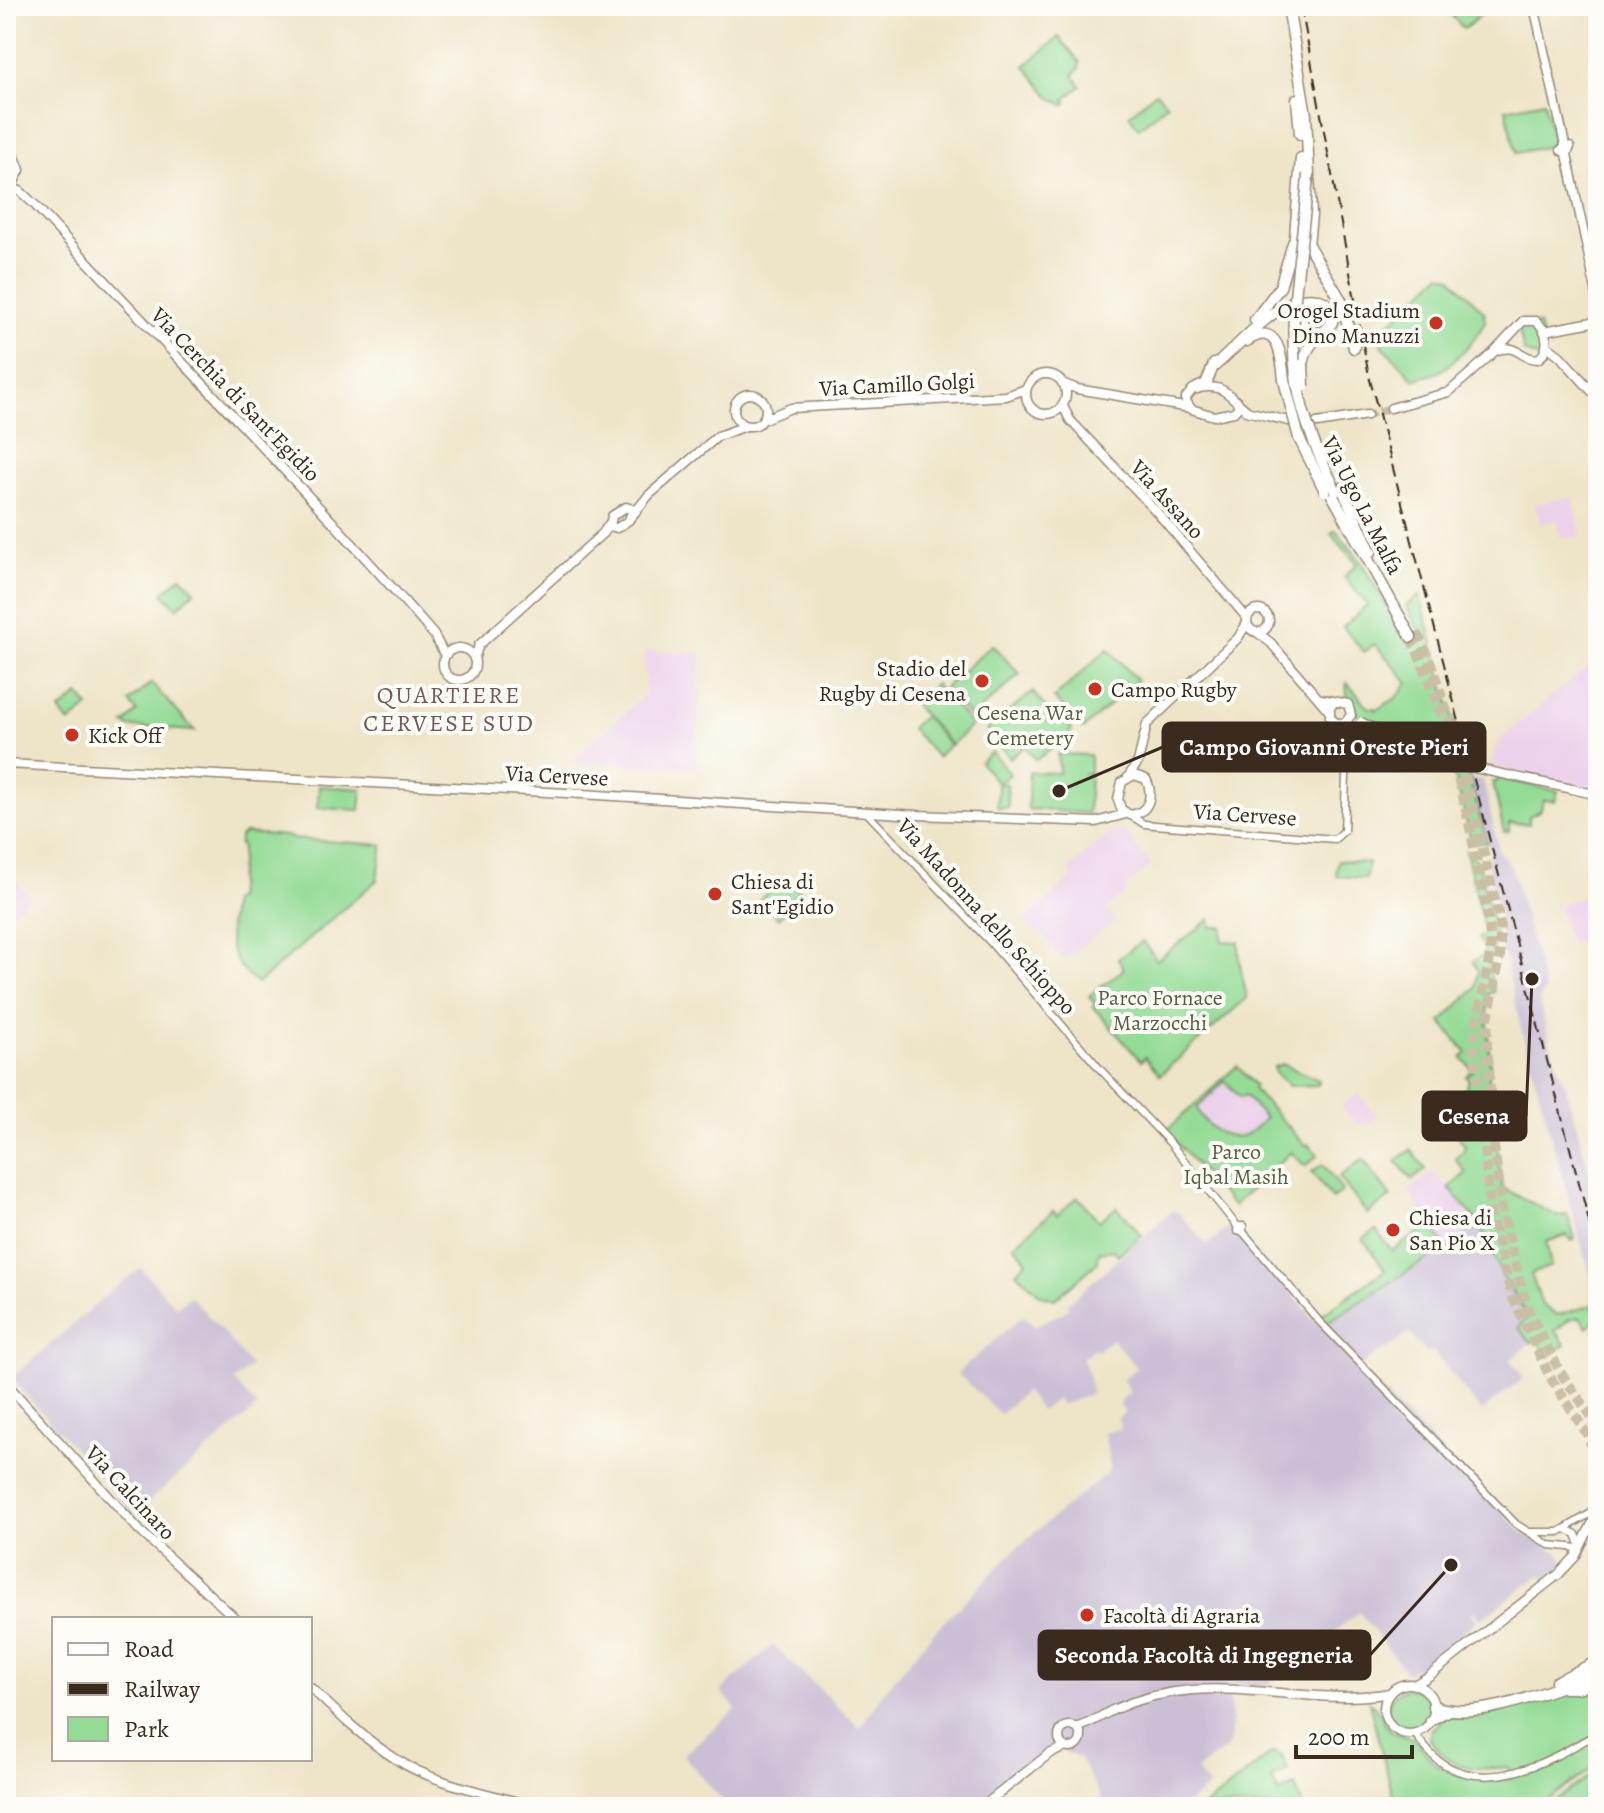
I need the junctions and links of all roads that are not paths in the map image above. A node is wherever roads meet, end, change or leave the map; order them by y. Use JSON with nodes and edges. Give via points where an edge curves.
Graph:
{"nodes":[{"id":1,"x":1281,"y":6,"type":"edge"},
{"id":2,"x":1288,"y":6,"type":"edge"},
{"id":3,"x":1534,"y":6,"type":"edge"},
{"id":4,"x":6,"y":152,"type":"edge"},
{"id":5,"x":19,"y":174,"type":"junction"},
{"id":6,"x":1308,"y":174,"type":"junction"},
{"id":7,"x":6,"y":186,"type":"edge"},
{"id":8,"x":1306,"y":199,"type":"junction"},
{"id":9,"x":34,"y":204,"type":"junction"},
{"id":10,"x":1297,"y":217,"type":"junction"},
{"id":11,"x":1598,"y":300,"type":"edge"},
{"id":12,"x":1598,"y":321,"type":"edge"},
{"id":13,"x":1518,"y":327,"type":"junction"},
{"id":14,"x":1544,"y":331,"type":"junction"},
{"id":15,"x":1324,"y":332,"type":"junction"},
{"id":16,"x":1547,"y":346,"type":"junction"},
{"id":17,"x":1354,"y":348,"type":"dead end"},
{"id":18,"x":1495,"y":351,"type":"junction"},
{"id":19,"x":1523,"y":354,"type":"junction"},
{"id":20,"x":1225,"y":356,"type":"junction"},
{"id":21,"x":1211,"y":371,"type":"junction"},
{"id":22,"x":1062,"y":383,"type":"junction"},
{"id":23,"x":1197,"y":388,"type":"junction"},
{"id":24,"x":1218,"y":388,"type":"junction"},
{"id":25,"x":1026,"y":389,"type":"junction"},
{"id":26,"x":1077,"y":389,"type":"junction"},
{"id":27,"x":1006,"y":396,"type":"junction"},
{"id":28,"x":1186,"y":396,"type":"junction"},
{"id":29,"x":760,"y":397,"type":"junction"},
{"id":30,"x":1598,"y":398,"type":"edge"},
{"id":31,"x":1064,"y":401,"type":"junction"},
{"id":32,"x":1027,"y":402,"type":"junction"},
{"id":33,"x":1238,"y":402,"type":"junction"},
{"id":34,"x":1169,"y":403,"type":"junction"},
{"id":35,"x":791,"y":408,"type":"junction"},
{"id":36,"x":1391,"y":408,"type":"tunnel mouth"},
{"id":37,"x":1191,"y":409,"type":"junction"},
{"id":38,"x":734,"y":411,"type":"junction"},
{"id":39,"x":1234,"y":412,"type":"junction"},
{"id":40,"x":1249,"y":412,"type":"junction"},
{"id":41,"x":1054,"y":413,"type":"junction"},
{"id":42,"x":1367,"y":415,"type":"tunnel mouth"},
{"id":43,"x":764,"y":419,"type":"junction"},
{"id":44,"x":1070,"y":420,"type":"junction"},
{"id":45,"x":1289,"y":421,"type":"dead end"},
{"id":46,"x":1317,"y":423,"type":"dead end"},
{"id":47,"x":746,"y":426,"type":"junction"},
{"id":48,"x":718,"y":436,"type":"junction"},
{"id":49,"x":649,"y":495,"type":"junction"},
{"id":50,"x":626,"y":507,"type":"junction"},
{"id":51,"x":632,"y":516,"type":"junction"},
{"id":52,"x":612,"y":526,"type":"junction"},
{"id":53,"x":1353,"y":534,"type":"junction"},
{"id":54,"x":1371,"y":552,"type":"junction"},
{"id":55,"x":1382,"y":578,"type":"junction"},
{"id":56,"x":1236,"y":605,"type":"junction"},
{"id":57,"x":1256,"y":610,"type":"junction"},
{"id":58,"x":1247,"y":621,"type":"junction"},
{"id":59,"x":1268,"y":625,"type":"junction"},
{"id":60,"x":1256,"y":632,"type":"junction"},
{"id":61,"x":434,"y":635,"type":"junction"},
{"id":62,"x":1414,"y":635,"type":"tunnel mouth"},
{"id":63,"x":1238,"y":638,"type":"junction"},
{"id":64,"x":1271,"y":643,"type":"junction"},
{"id":65,"x":479,"y":645,"type":"junction"},
{"id":66,"x":459,"y":648,"type":"junction"},
{"id":67,"x":445,"y":656,"type":"junction"},
{"id":68,"x":474,"y":659,"type":"junction"},
{"id":69,"x":1321,"y":699,"type":"junction"},
{"id":70,"x":1334,"y":702,"type":"junction"},
{"id":71,"x":1329,"y":711,"type":"junction"},
{"id":72,"x":1346,"y":719,"type":"junction"},
{"id":73,"x":1140,"y":752,"type":"junction"},
{"id":74,"x":6,"y":764,"type":"edge"},
{"id":75,"x":1128,"y":777,"type":"junction"},
{"id":76,"x":1146,"y":779,"type":"junction"},
{"id":77,"x":1597,"y":794,"type":"edge"},
{"id":78,"x":1118,"y":799,"type":"junction"},
{"id":79,"x":1146,"y":808,"type":"junction"},
{"id":80,"x":866,"y":812,"type":"junction"},
{"id":81,"x":1128,"y":814,"type":"junction"},
{"id":82,"x":1105,"y":819,"type":"junction"},
{"id":83,"x":1152,"y":825,"type":"junction"},
{"id":84,"x":6,"y":1383,"type":"edge"},
{"id":85,"x":1598,"y":1510,"type":"edge"},
{"id":86,"x":1564,"y":1530,"type":"junction"},
{"id":87,"x":1527,"y":1532,"type":"junction"},
{"id":88,"x":1580,"y":1547,"type":"junction"},
{"id":89,"x":1559,"y":1548,"type":"junction"},
{"id":90,"x":1566,"y":1567,"type":"junction"},
{"id":91,"x":234,"y":1617,"type":"edge"},
{"id":92,"x":1598,"y":1661,"type":"edge"},
{"id":93,"x":1598,"y":1673,"type":"edge"},
{"id":94,"x":1429,"y":1676,"type":"junction"},
{"id":95,"x":1598,"y":1682,"type":"edge"},
{"id":96,"x":1414,"y":1685,"type":"junction"},
{"id":97,"x":312,"y":1689,"type":"edge"},
{"id":98,"x":1542,"y":1691,"type":"junction"},
{"id":99,"x":1390,"y":1693,"type":"junction"},
{"id":100,"x":1429,"y":1694,"type":"junction"},
{"id":101,"x":1372,"y":1696,"type":"junction"},
{"id":102,"x":1506,"y":1704,"type":"junction"},
{"id":103,"x":1433,"y":1706,"type":"junction"},
{"id":104,"x":1384,"y":1708,"type":"junction"},
{"id":105,"x":1447,"y":1711,"type":"junction"},
{"id":106,"x":1096,"y":1720,"type":"junction"},
{"id":107,"x":1431,"y":1720,"type":"junction"},
{"id":108,"x":1076,"y":1728,"type":"junction"},
{"id":109,"x":1418,"y":1732,"type":"junction"},
{"id":110,"x":1598,"y":1733,"type":"edge"},
{"id":111,"x":1082,"y":1736,"type":"junction"},
{"id":112,"x":1059,"y":1739,"type":"junction"},
{"id":113,"x":1066,"y":1747,"type":"junction"},
{"id":114,"x":1049,"y":1754,"type":"junction"},
{"id":115,"x":537,"y":1807,"type":"edge"},
{"id":116,"x":982,"y":1807,"type":"edge"}],
"edges":[{"from":1,"to":10,"type":"highway","name":"Via Ugo La Malfa","via":[[1302,148]]},
{"from":2,"to":6,"type":"highway","name":"Via Ugo La Malfa","via":[[1306,115]]},
{"from":3,"to":11,"type":"main road"},
{"from":4,"to":5,"type":"main road","via":[[18,161]]},
{"from":5,"to":7,"type":"main road"},
{"from":5,"to":9,"type":"main road"},
{"from":6,"to":8,"type":"highway","name":"Via Ugo La Malfa","bridge":true},
{"from":6,"to":17,"type":"highway","bridge":true,"via":[[1310,251],[1344,306]]},
{"from":7,"to":9,"type":"main road","name":"Via Cerchia di Sant'Egidio"},
{"from":8,"to":15,"type":"highway","bridge":true,"via":[[1301,322],[1314,333]]},
{"from":8,"to":54,"type":"highway","name":"Via Ugo La Malfa","bridge":true,"via":[[1294,309],[1297,384],[1323,463]]},
{"from":9,"to":61,"type":"main road","name":"Via Cerchia di Sant'Egidio"},
{"from":10,"to":21,"type":"highway","via":[[1280,287],[1260,315],[1222,350]]},
{"from":10,"to":53,"type":"highway","name":"Via Ugo La Malfa","bridge":true,"via":[[1288,310],[1291,383],[1316,465]]},
{"from":12,"to":14,"type":"main road"},
{"from":13,"to":14,"type":"main road","via":[[1532,320]]},
{"from":13,"to":18,"type":"main road"},
{"from":13,"to":19,"type":"main road"},
{"from":14,"to":16,"type":"main road"},
{"from":15,"to":20,"type":"highway","via":[[1332,324],[1331,307],[1306,299],[1273,312]]},
{"from":15,"to":54,"type":"highway","bridge":true,"via":[[1309,347],[1303,364],[1308,407]]},
{"from":16,"to":19,"type":"main road","via":[[1538,359]]},
{"from":16,"to":30,"type":"main road"},
{"from":18,"to":19,"type":"main road","via":[[1508,347]]},
{"from":18,"to":36,"type":"main road","via":[[1449,392]]},
{"from":20,"to":21,"type":"highway"},
{"from":20,"to":53,"type":"highway","bridge":true,"via":[[1251,338],[1268,336],[1281,348],[1291,412],[1310,464]]},
{"from":21,"to":23,"type":"highway","via":[[1206,384]]},
{"from":21,"to":24,"type":"highway"},
{"from":22,"to":25,"type":"main road","via":[[1042,374]]},
{"from":22,"to":26,"type":"main road"},
{"from":22,"to":31,"type":"main road"},
{"from":23,"to":24,"type":"main road"},
{"from":23,"to":28,"type":"main road"},
{"from":24,"to":33,"type":"main road"},
{"from":25,"to":27,"type":"main road","name":"Via Camillo Golgi"},
{"from":25,"to":32,"type":"main road"},
{"from":26,"to":31,"type":"main road"},
{"from":26,"to":34,"type":"main road"},
{"from":27,"to":32,"type":"main road","name":"Via Camillo Golgi"},
{"from":27,"to":35,"type":"main road","name":"Via Camillo Golgi"},
{"from":28,"to":34,"type":"main road"},
{"from":28,"to":37,"type":"main road"},
{"from":29,"to":35,"type":"main road","name":"Via Camillo Golgi"},
{"from":29,"to":38,"type":"main road","via":[[743,396]]},
{"from":29,"to":43,"type":"main road","via":[[766,407]]},
{"from":31,"to":41,"type":"main road"},
{"from":31,"to":44,"type":"main road","name":"Via Assano"},
{"from":32,"to":41,"type":"main road","via":[[1036,412]]},
{"from":33,"to":39,"type":"main road"},
{"from":33,"to":40,"type":"main road"},
{"from":34,"to":37,"type":"main road"},
{"from":35,"to":43,"type":"main road","name":"Via Camillo Golgi"},
{"from":37,"to":39,"type":"main road","via":[[1214,416]]},
{"from":38,"to":47,"type":"main road"},
{"from":38,"to":48,"type":"main road"},
{"from":39,"to":40,"type":"main road"},
{"from":40,"to":45,"type":"main road"},
{"from":41,"to":44,"type":"main road","name":"Via Assano"},
{"from":42,"to":46,"type":"main road"},
{"from":43,"to":47,"type":"main road"},
{"from":44,"to":56,"type":"main road","name":"Via Assano"},
{"from":47,"to":48,"type":"main road"},
{"from":48,"to":49,"type":"main road"},
{"from":49,"to":50,"type":"main road"},
{"from":49,"to":51,"type":"main road"},
{"from":50,"to":51,"type":"main road","via":[[633,509]]},
{"from":50,"to":52,"type":"main road","via":[[615,513]]},
{"from":51,"to":52,"type":"main road","via":[[624,525]]},
{"from":52,"to":65,"type":"main road"},
{"from":53,"to":55,"type":"highway","name":"Via Ugo La Malfa"},
{"from":54,"to":55,"type":"highway","name":"Via Ugo La Malfa"},
{"from":55,"to":62,"type":"highway","name":"Via Ugo La Malfa"},
{"from":56,"to":57,"type":"main road"},
{"from":56,"to":58,"type":"main road","name":"Via Assano"},
{"from":57,"to":58,"type":"main road"},
{"from":57,"to":59,"type":"main road","via":[[1265,613]]},
{"from":58,"to":60,"type":"main road"},
{"from":58,"to":63,"type":"main road"},
{"from":59,"to":60,"type":"main road"},
{"from":59,"to":64,"type":"main road"},
{"from":60,"to":63,"type":"main road"},
{"from":60,"to":64,"type":"main road"},
{"from":61,"to":66,"type":"main road"},
{"from":61,"to":67,"type":"main road"},
{"from":63,"to":73,"type":"main road","via":[[1156,713],[1147,724]]},
{"from":64,"to":69,"type":"main road"},
{"from":65,"to":66,"type":"main road"},
{"from":65,"to":68,"type":"main road"},
{"from":66,"to":67,"type":"main road"},
{"from":66,"to":68,"type":"main road"},
{"from":67,"to":68,"type":"main road","via":[[445,672],[457,680],[472,673]]},
{"from":69,"to":70,"type":"main road"},
{"from":69,"to":71,"type":"main road"},
{"from":70,"to":71,"type":"main road"},
{"from":70,"to":72,"type":"main road","via":[[1346,702]]},
{"from":71,"to":72,"type":"main road","via":[[1331,719]]},
{"from":72,"to":77,"type":"main road","bridge":true,"via":[[1442,761]]},
{"from":72,"to":83,"type":"street","name":"Via Cervese","via":[[1344,831],[1335,839]]},
{"from":73,"to":75,"type":"main road"},
{"from":73,"to":76,"type":"main road"},
{"from":74,"to":80,"type":"main road","name":"Via Cervese"},
{"from":75,"to":76,"type":"main road"},
{"from":75,"to":78,"type":"main road"},
{"from":76,"to":79,"type":"main road"},
{"from":78,"to":81,"type":"main road"},
{"from":78,"to":82,"type":"main road"},
{"from":79,"to":81,"type":"main road"},
{"from":79,"to":83,"type":"street"},
{"from":80,"to":82,"type":"main road","name":"Via Cervese"},
{"from":80,"to":87,"type":"street","name":"Via Madonna dello Schioppo","via":[[1170,1143],[1318,1320]]},
{"from":81,"to":82,"type":"main road","name":"Via Cervese"},
{"from":81,"to":83,"type":"street","name":"Via Cervese"},
{"from":84,"to":91,"type":"main road","name":"Via Calcinaro","via":[[140,1531]]},
{"from":85,"to":86,"type":"street"},
{"from":85,"to":88,"type":"main road"},
{"from":86,"to":87,"type":"street"},
{"from":86,"to":88,"type":"street","via":[[1573,1531]]},
{"from":87,"to":89,"type":"street","name":"Via Madonna dello Schioppo"},
{"from":88,"to":89,"type":"street"},
{"from":88,"to":90,"type":"main road"},
{"from":89,"to":90,"type":"street"},
{"from":90,"to":94,"type":"main road"},
{"from":92,"to":102,"type":"highway"},
{"from":93,"to":98,"type":"highway"},
{"from":94,"to":96,"type":"main road"},
{"from":94,"to":100,"type":"main road"},
{"from":95,"to":98,"type":"highway"},
{"from":96,"to":99,"type":"main road","via":[[1400,1685]]},
{"from":96,"to":100,"type":"main road"},
{"from":97,"to":115,"type":"main road","via":[[398,1761]]},
{"from":98,"to":102,"type":"highway"},
{"from":99,"to":101,"type":"main road"},
{"from":99,"to":104,"type":"main road"},
{"from":100,"to":103,"type":"main road"},
{"from":101,"to":104,"type":"main road"},
{"from":101,"to":106,"type":"main road","via":[[1173,1692],[1150,1696]]},
{"from":102,"to":105,"type":"highway","via":[[1475,1712]]},
{"from":103,"to":105,"type":"highway"},
{"from":103,"to":107,"type":"main road"},
{"from":104,"to":109,"type":"main road","via":[[1391,1726]]},
{"from":105,"to":107,"type":"highway"},
{"from":106,"to":108,"type":"main road"},
{"from":106,"to":111,"type":"main road"},
{"from":107,"to":109,"type":"main road"},
{"from":108,"to":111,"type":"main road"},
{"from":108,"to":112,"type":"main road","via":[[1065,1728]]},
{"from":109,"to":110,"type":"street","via":[[1437,1760],[1463,1773],[1503,1774],[1544,1763]]},
{"from":111,"to":113,"type":"main road","via":[[1077,1747]]},
{"from":112,"to":113,"type":"main road"},
{"from":112,"to":114,"type":"main road"},
{"from":113,"to":114,"type":"main road"},
{"from":114,"to":116,"type":"main road"}]}
